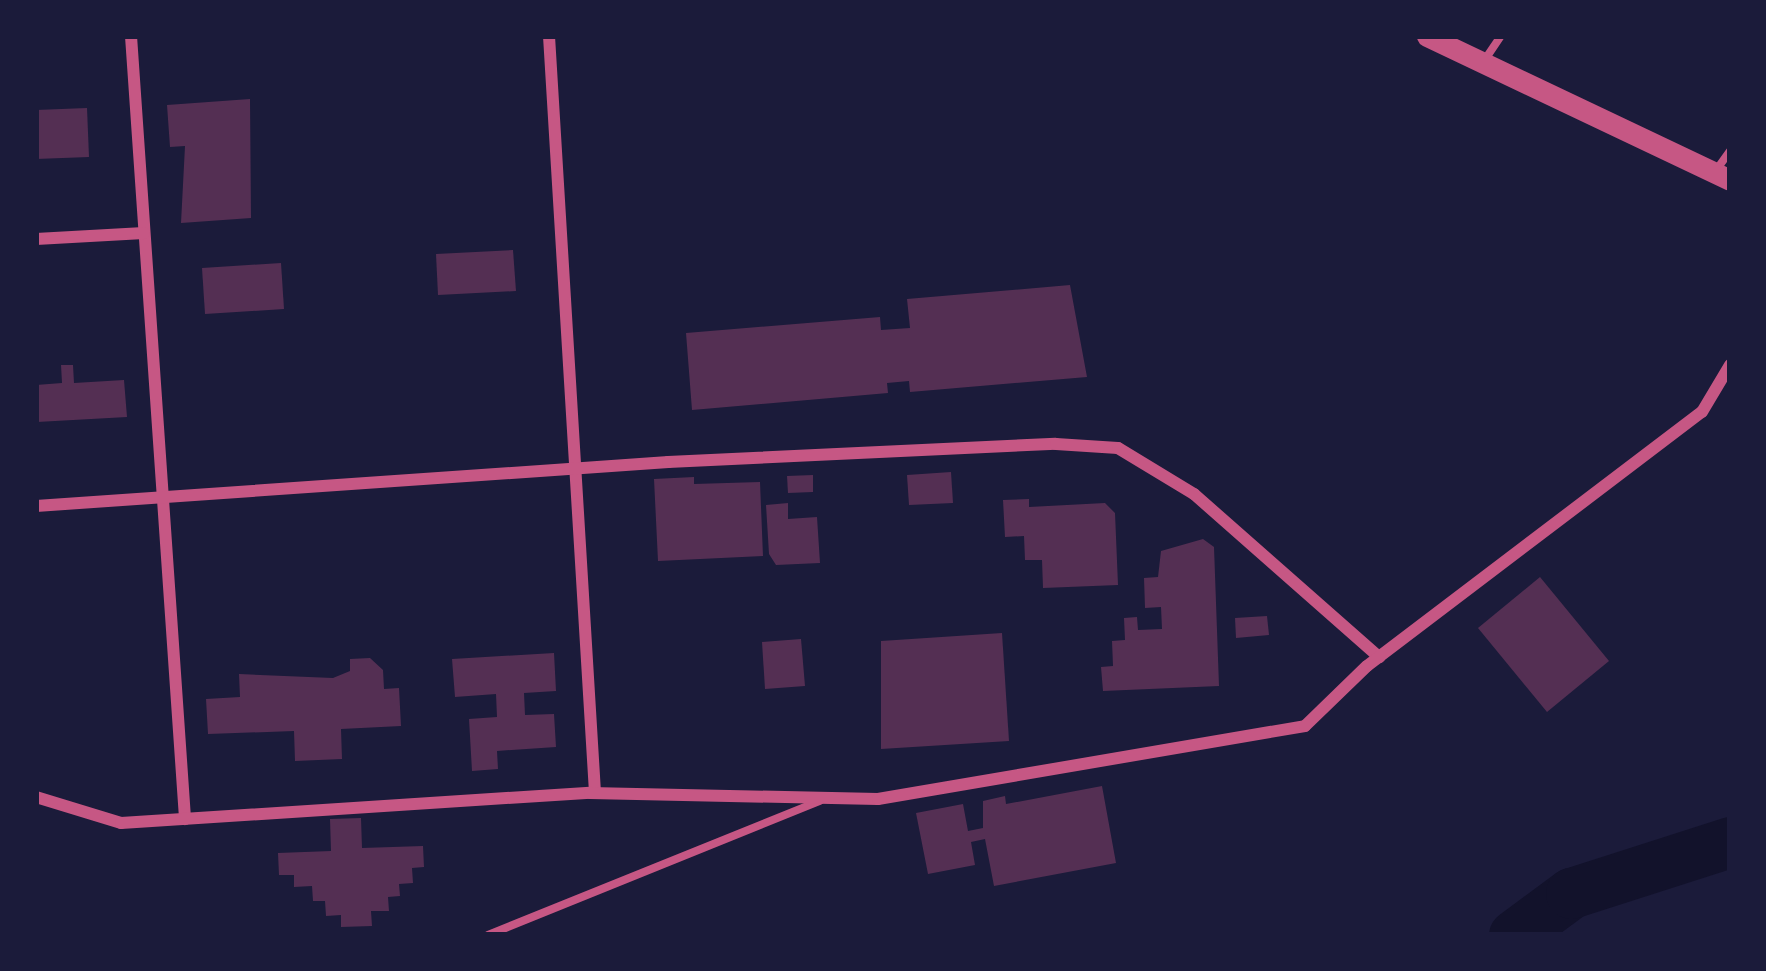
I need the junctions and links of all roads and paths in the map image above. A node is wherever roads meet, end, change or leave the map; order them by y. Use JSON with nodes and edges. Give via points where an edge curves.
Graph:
{"nodes":[{"id":1,"x":131,"y":36,"type":"edge"},
{"id":2,"x":549,"y":36,"type":"edge"},
{"id":3,"x":1427,"y":36,"type":"edge"},
{"id":4,"x":1501,"y":36,"type":"edge"},
{"id":5,"x":1483,"y":63,"type":"junction"},
{"id":6,"x":1730,"y":151,"type":"edge"},
{"id":7,"x":1722,"y":176,"type":"edge"},
{"id":8,"x":144,"y":233,"type":"junction"},
{"id":9,"x":36,"y":239,"type":"edge"},
{"id":10,"x":1730,"y":365,"type":"edge"},
{"id":11,"x":574,"y":469,"type":"junction"},
{"id":12,"x":161,"y":497,"type":"junction"},
{"id":13,"x":36,"y":506,"type":"edge"},
{"id":14,"x":1379,"y":657,"type":"junction"},
{"id":15,"x":596,"y":793,"type":"junction"},
{"id":16,"x":36,"y":797,"type":"edge"},
{"id":17,"x":827,"y":798,"type":"junction"},
{"id":18,"x":185,"y":819,"type":"junction"},
{"id":19,"x":488,"y":935,"type":"edge"}],
"edges":[{"from":1,"to":8,"type":"street"},
{"from":2,"to":11,"type":"street"},
{"from":3,"to":5,"type":"street"},
{"from":4,"to":5,"type":"lane"},
{"from":5,"to":7,"type":"street"},
{"from":6,"to":7,"type":"lane"},
{"from":8,"to":9,"type":"street"},
{"from":8,"to":12,"type":"street"},
{"from":10,"to":14,"type":"street","via":[[1702,412]]},
{"from":11,"to":12,"type":"street"},
{"from":11,"to":14,"type":"street","via":[[1056,444],[1118,448],[1194,494]]},
{"from":11,"to":15,"type":"street"},
{"from":12,"to":13,"type":"street"},
{"from":12,"to":18,"type":"street"},
{"from":14,"to":17,"type":"street","via":[[1304,726],[878,799]]},
{"from":15,"to":17,"type":"street"},
{"from":15,"to":18,"type":"street"},
{"from":16,"to":18,"type":"street","via":[[121,823]]},
{"from":17,"to":19,"type":"lane"}]}
